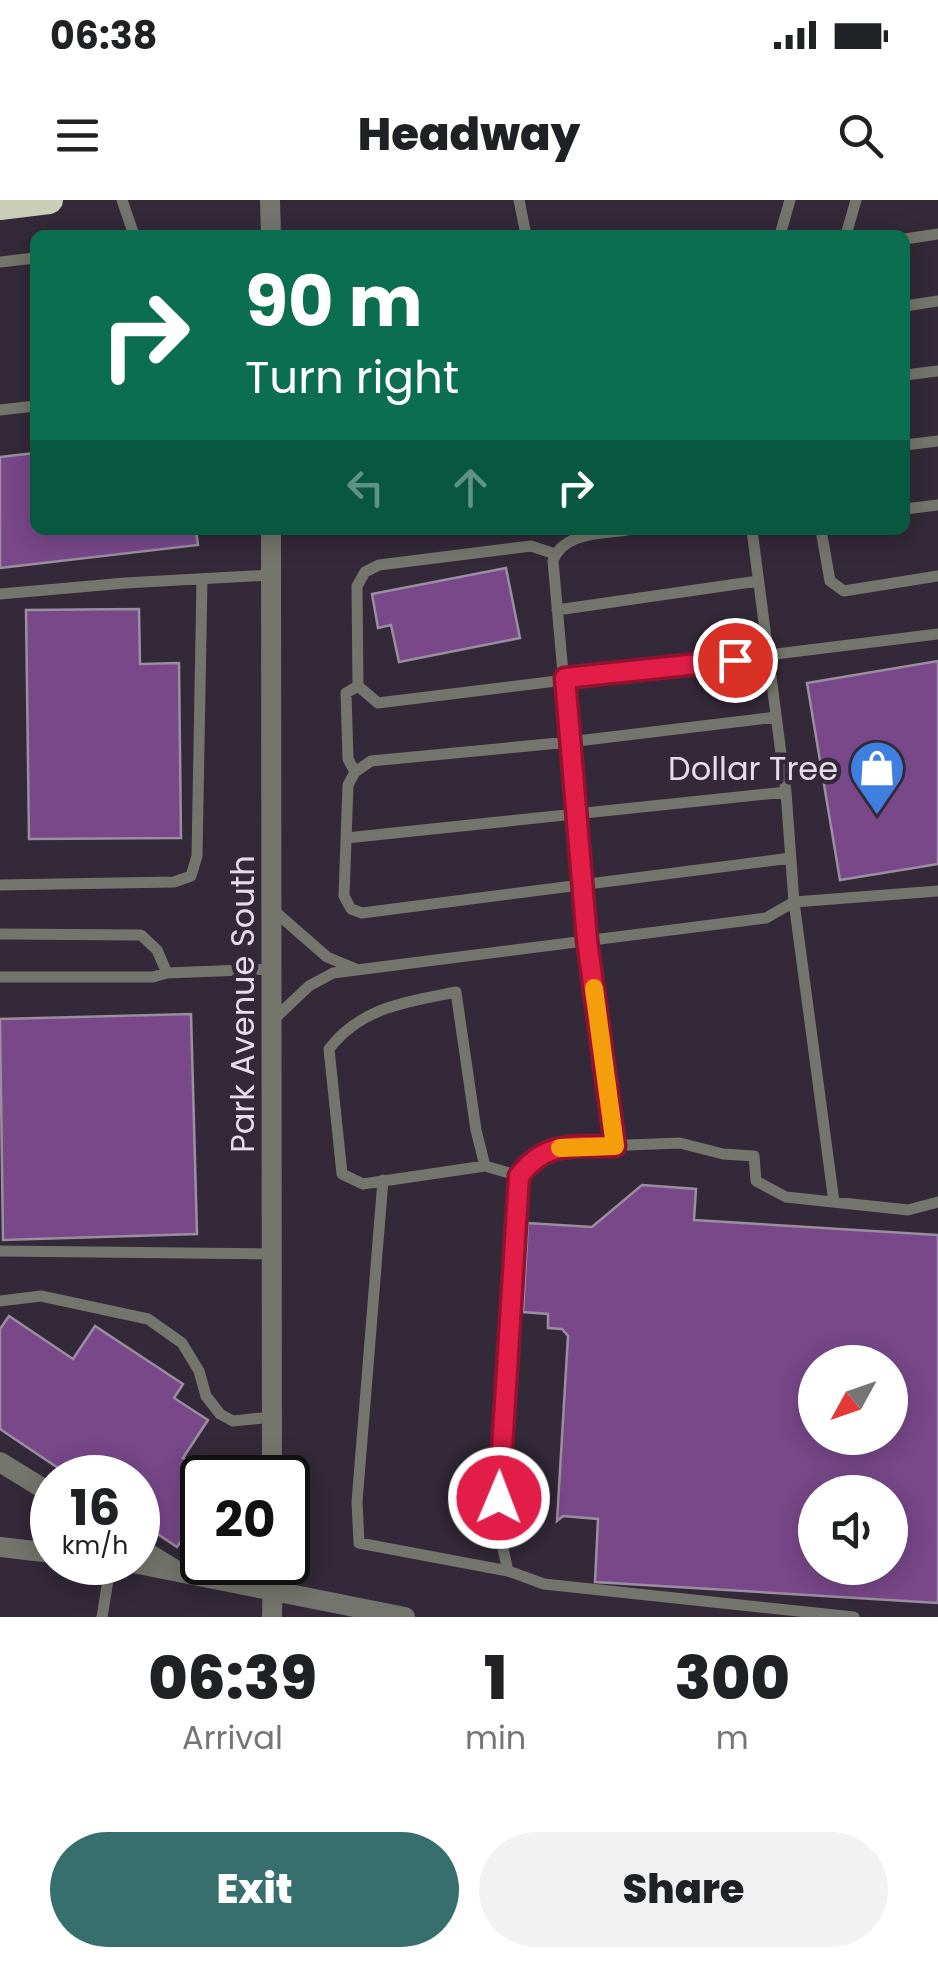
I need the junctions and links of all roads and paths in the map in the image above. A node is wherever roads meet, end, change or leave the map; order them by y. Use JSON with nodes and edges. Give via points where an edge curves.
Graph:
{"nodes":[{"id":1,"x":49,"y":200,"type":"edge"},
{"id":2,"x":122,"y":200,"type":"edge"},
{"id":3,"x":270,"y":200,"type":"edge"},
{"id":4,"x":519,"y":200,"type":"edge"},
{"id":5,"x":856,"y":200,"type":"edge"},
{"id":6,"x":790,"y":201,"type":"edge"},
{"id":7,"x":0,"y":206,"type":"edge"},
{"id":8,"x":132,"y":230,"type":"edge"},
{"id":9,"x":271,"y":230,"type":"edge"},
{"id":10,"x":525,"y":230,"type":"edge"},
{"id":11,"x":781,"y":230,"type":"edge"},
{"id":12,"x":847,"y":230,"type":"edge"},
{"id":13,"x":938,"y":234,"type":"edge"},
{"id":14,"x":910,"y":237,"type":"edge"},
{"id":15,"x":30,"y":259,"type":"edge"},
{"id":16,"x":0,"y":262,"type":"edge"},
{"id":17,"x":938,"y":301,"type":"edge"},
{"id":18,"x":910,"y":305,"type":"edge"},
{"id":19,"x":938,"y":370,"type":"edge"},
{"id":20,"x":910,"y":374,"type":"edge"},
{"id":21,"x":30,"y":407,"type":"edge"},
{"id":22,"x":0,"y":410,"type":"edge"},
{"id":23,"x":938,"y":440,"type":"edge"},
{"id":24,"x":910,"y":444,"type":"edge"},
{"id":25,"x":938,"y":504,"type":"edge"},
{"id":26,"x":910,"y":507,"type":"edge"},
{"id":27,"x":271,"y":535,"type":"edge"},
{"id":28,"x":593,"y":535,"type":"edge"},
{"id":29,"x":754,"y":535,"type":"edge"},
{"id":30,"x":822,"y":535,"type":"edge"},
{"id":31,"x":556,"y":554,"type":"junction"},
{"id":32,"x":271,"y":576,"type":"junction"},
{"id":33,"x":938,"y":576,"type":"edge"},
{"id":34,"x":202,"y":579,"type":"junction"},
{"id":35,"x":758,"y":580,"type":"junction"},
{"id":36,"x":0,"y":594,"type":"edge"},
{"id":37,"x":557,"y":610,"type":"junction"},
{"id":38,"x":938,"y":634,"type":"edge"},
{"id":39,"x":769,"y":657,"type":"junction"},
{"id":40,"x":565,"y":678,"type":"junction"},
{"id":41,"x":358,"y":686,"type":"junction"},
{"id":42,"x":776,"y":717,"type":"junction"},
{"id":43,"x":569,"y":742,"type":"junction"},
{"id":44,"x":355,"y":772,"type":"junction"},
{"id":45,"x":786,"y":792,"type":"junction"},
{"id":46,"x":575,"y":812,"type":"junction"},
{"id":47,"x":346,"y":838,"type":"junction"},
{"id":48,"x":790,"y":858,"type":"junction"},
{"id":49,"x":0,"y":885,"type":"edge"},
{"id":50,"x":582,"y":885,"type":"junction"},
{"id":51,"x":938,"y":891,"type":"edge"},
{"id":52,"x":794,"y":902,"type":"junction"},
{"id":53,"x":272,"y":909,"type":"junction"},
{"id":54,"x":0,"y":934,"type":"edge"},
{"id":55,"x":587,"y":940,"type":"junction"},
{"id":56,"x":356,"y":969,"type":"junction"},
{"id":57,"x":272,"y":970,"type":"junction"},
{"id":58,"x":167,"y":973,"type":"junction"},
{"id":59,"x":0,"y":977,"type":"edge"},
{"id":60,"x":272,"y":1021,"type":"junction"},
{"id":61,"x":615,"y":1146,"type":"junction"},
{"id":62,"x":485,"y":1166,"type":"junction"},
{"id":63,"x":519,"y":1176,"type":"junction"},
{"id":64,"x":383,"y":1180,"type":"junction"},
{"id":65,"x":834,"y":1202,"type":"junction"},
{"id":66,"x":938,"y":1202,"type":"edge"},
{"id":67,"x":0,"y":1251,"type":"edge"},
{"id":68,"x":272,"y":1254,"type":"junction"},
{"id":69,"x":0,"y":1302,"type":"edge"},
{"id":70,"x":272,"y":1418,"type":"junction"},
{"id":71,"x":272,"y":1455,"type":"edge"},
{"id":72,"x":0,"y":1462,"type":"edge"},
{"id":73,"x":30,"y":1480,"type":"edge"},
{"id":74,"x":0,"y":1547,"type":"edge"},
{"id":75,"x":30,"y":1550,"type":"edge"},
{"id":76,"x":160,"y":1560,"type":"edge"},
{"id":77,"x":160,"y":1567,"type":"edge"},
{"id":78,"x":174,"y":1569,"type":"junction"},
{"id":79,"x":508,"y":1570,"type":"junction"},
{"id":80,"x":107,"y":1585,"type":"edge"},
{"id":81,"x":273,"y":1585,"type":"edge"},
{"id":82,"x":273,"y":1591,"type":"junction"},
{"id":83,"x":102,"y":1617,"type":"edge"},
{"id":84,"x":272,"y":1617,"type":"edge"},
{"id":85,"x":405,"y":1617,"type":"edge"},
{"id":86,"x":854,"y":1617,"type":"edge"}],
"edges":[{"from":1,"to":7,"type":"highway"},
{"from":2,"to":8,"type":"lane"},
{"from":3,"to":9,"type":"street"},
{"from":4,"to":10,"type":"lane"},
{"from":5,"to":12,"type":"lane"},
{"from":6,"to":11,"type":"lane"},
{"from":13,"to":14,"type":"lane"},
{"from":15,"to":16,"type":"lane"},
{"from":17,"to":18,"type":"lane"},
{"from":19,"to":20,"type":"lane"},
{"from":21,"to":22,"type":"lane"},
{"from":23,"to":24,"type":"lane"},
{"from":25,"to":26,"type":"lane"},
{"from":27,"to":32,"type":"street","name":"Park Avenue South"},
{"from":28,"to":31,"type":"lane"},
{"from":29,"to":35,"type":"lane"},
{"from":30,"to":33,"type":"lane","via":[[830,582],[844,591]]},
{"from":31,"to":37,"type":"lane"},
{"from":31,"to":41,"type":"lane","via":[[531,546],[365,572],[356,586]]},
{"from":32,"to":34,"type":"lane"},
{"from":32,"to":53,"type":"street","name":"Park Avenue South"},
{"from":34,"to":36,"type":"lane"},
{"from":34,"to":49,"type":"lane","via":[[197,856],[191,876],[174,882]]},
{"from":35,"to":37,"type":"lane"},
{"from":35,"to":39,"type":"lane"},
{"from":37,"to":40,"type":"lane"},
{"from":38,"to":39,"type":"lane"},
{"from":39,"to":40,"type":"lane"},
{"from":39,"to":42,"type":"lane"},
{"from":40,"to":41,"type":"lane","via":[[378,703]]},
{"from":40,"to":43,"type":"lane"},
{"from":41,"to":44,"type":"lane","via":[[346,694],[348,758]]},
{"from":42,"to":43,"type":"lane"},
{"from":42,"to":45,"type":"lane"},
{"from":43,"to":44,"type":"lane","via":[[398,757],[371,761]]},
{"from":43,"to":46,"type":"lane"},
{"from":44,"to":47,"type":"lane","via":[[348,785]]},
{"from":45,"to":46,"type":"lane"},
{"from":45,"to":48,"type":"lane"},
{"from":46,"to":47,"type":"lane"},
{"from":46,"to":50,"type":"lane"},
{"from":47,"to":50,"type":"lane","via":[[344,896],[362,913]]},
{"from":48,"to":50,"type":"lane"},
{"from":48,"to":52,"type":"lane"},
{"from":50,"to":55,"type":"lane"},
{"from":51,"to":52,"type":"lane"},
{"from":52,"to":55,"type":"lane","via":[[766,918]]},
{"from":52,"to":65,"type":"lane"},
{"from":53,"to":56,"type":"lane","via":[[328,957]]},
{"from":53,"to":57,"type":"street","name":"Park Avenue South"},
{"from":54,"to":58,"type":"lane","via":[[141,935]]},
{"from":55,"to":56,"type":"lane"},
{"from":55,"to":61,"type":"lane"},
{"from":56,"to":60,"type":"lane","via":[[320,979]]},
{"from":57,"to":58,"type":"lane"},
{"from":57,"to":60,"type":"street","name":"Park Avenue South"},
{"from":58,"to":59,"type":"lane"},
{"from":60,"to":68,"type":"street","name":"Park Avenue South"},
{"from":61,"to":63,"type":"lane","via":[[552,1148],[532,1158]]},
{"from":61,"to":65,"type":"lane","via":[[680,1144],[754,1156],[756,1180],[786,1197]]},
{"from":62,"to":63,"type":"lane"},
{"from":62,"to":64,"type":"lane"},
{"from":62,"to":64,"type":"lane","via":[[456,992],[366,1014],[329,1049],[342,1174],[363,1184]]},
{"from":63,"to":79,"type":"lane","via":[[499,1466],[499,1530]]},
{"from":64,"to":79,"type":"lane","via":[[356,1502],[360,1544]]},
{"from":65,"to":66,"type":"lane","via":[[908,1210]]},
{"from":67,"to":68,"type":"lane"},
{"from":68,"to":70,"type":"street","name":"Park Avenue South"},
{"from":69,"to":70,"type":"lane","via":[[41,1296],[148,1319],[182,1343],[220,1414],[233,1421]]},
{"from":70,"to":71,"type":"street","name":"Park Avenue South"},
{"from":72,"to":73,"type":"street"},
{"from":74,"to":75,"type":"street"},
{"from":76,"to":78,"type":"street"},
{"from":77,"to":78,"type":"street"},
{"from":78,"to":82,"type":"street"},
{"from":79,"to":86,"type":"lane","via":[[544,1584]]},
{"from":80,"to":83,"type":"lane"},
{"from":81,"to":82,"type":"street"},
{"from":82,"to":84,"type":"street"},
{"from":82,"to":85,"type":"street"}]}
